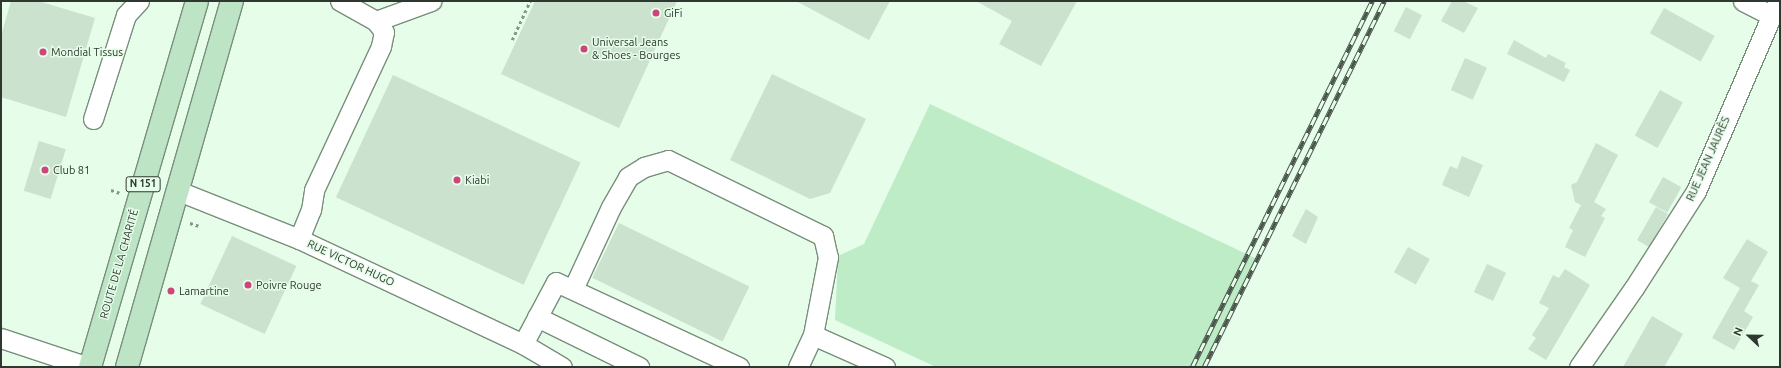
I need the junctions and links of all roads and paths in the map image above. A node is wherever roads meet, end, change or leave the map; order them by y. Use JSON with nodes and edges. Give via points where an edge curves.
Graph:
{"nodes":[{"id":1,"x":139,"y":1,"type":"edge"},
{"id":2,"x":197,"y":1,"type":"edge"},
{"id":3,"x":232,"y":1,"type":"edge"},
{"id":4,"x":340,"y":1,"type":"edge"},
{"id":5,"x":431,"y":1,"type":"edge"},
{"id":6,"x":530,"y":1,"type":"edge"},
{"id":7,"x":1743,"y":1,"type":"edge"},
{"id":8,"x":1774,"y":8,"type":"edge"},
{"id":9,"x":376,"y":21,"type":"junction"},
{"id":10,"x":512,"y":40,"type":"dead end"},
{"id":11,"x":93,"y":119,"type":"dead end"},
{"id":12,"x":176,"y":190,"type":"junction"},
{"id":13,"x":299,"y":239,"type":"junction"},
{"id":14,"x":573,"y":289,"type":"junction"},
{"id":15,"x":537,"y":317,"type":"junction"},
{"id":16,"x":813,"y":335,"type":"junction"},
{"id":17,"x":1,"y":338,"type":"edge"},
{"id":18,"x":524,"y":344,"type":"junction"},
{"id":19,"x":132,"y":363,"type":"edge"},
{"id":20,"x":89,"y":367,"type":"edge"},
{"id":21,"x":562,"y":367,"type":"edge"},
{"id":22,"x":639,"y":367,"type":"edge"},
{"id":23,"x":739,"y":367,"type":"edge"},
{"id":24,"x":798,"y":367,"type":"edge"},
{"id":25,"x":885,"y":367,"type":"edge"},
{"id":26,"x":1579,"y":367,"type":"edge"}],
"edges":[{"from":1,"to":11,"type":"street","via":[[126,15]]},
{"from":2,"to":20,"type":"main road","name":"ROUTE DE LA CHARITÉ","number":"N 151"},
{"from":3,"to":12,"type":"main road","number":"N 151"},
{"from":4,"to":9,"type":"street"},
{"from":5,"to":9,"type":"street"},
{"from":6,"to":10,"type":"path"},
{"from":7,"to":8,"type":"street"},
{"from":8,"to":26,"type":"street","name":"RUE JEAN JAURÈS","via":[[1696,191],[1634,288]]},
{"from":9,"to":13,"type":"street","via":[[384,32],[381,46],[314,190],[311,210]]},
{"from":12,"to":13,"type":"street","name":"RUE VICTOR HUGO"},
{"from":12,"to":19,"type":"main road","number":"N 151"},
{"from":13,"to":18,"type":"street","name":"RUE VICTOR HUGO"},
{"from":14,"to":15,"type":"street","via":[[556,282]]},
{"from":14,"to":16,"type":"street","via":[[611,207],[628,177],[644,167],[668,160],[823,236],[828,257]]},
{"from":14,"to":23,"type":"street"},
{"from":15,"to":18,"type":"street"},
{"from":15,"to":22,"type":"street"},
{"from":16,"to":24,"type":"street"},
{"from":16,"to":25,"type":"street"},
{"from":17,"to":20,"type":"street"},
{"from":18,"to":21,"type":"street","name":"RUE VICTOR HUGO"}]}
